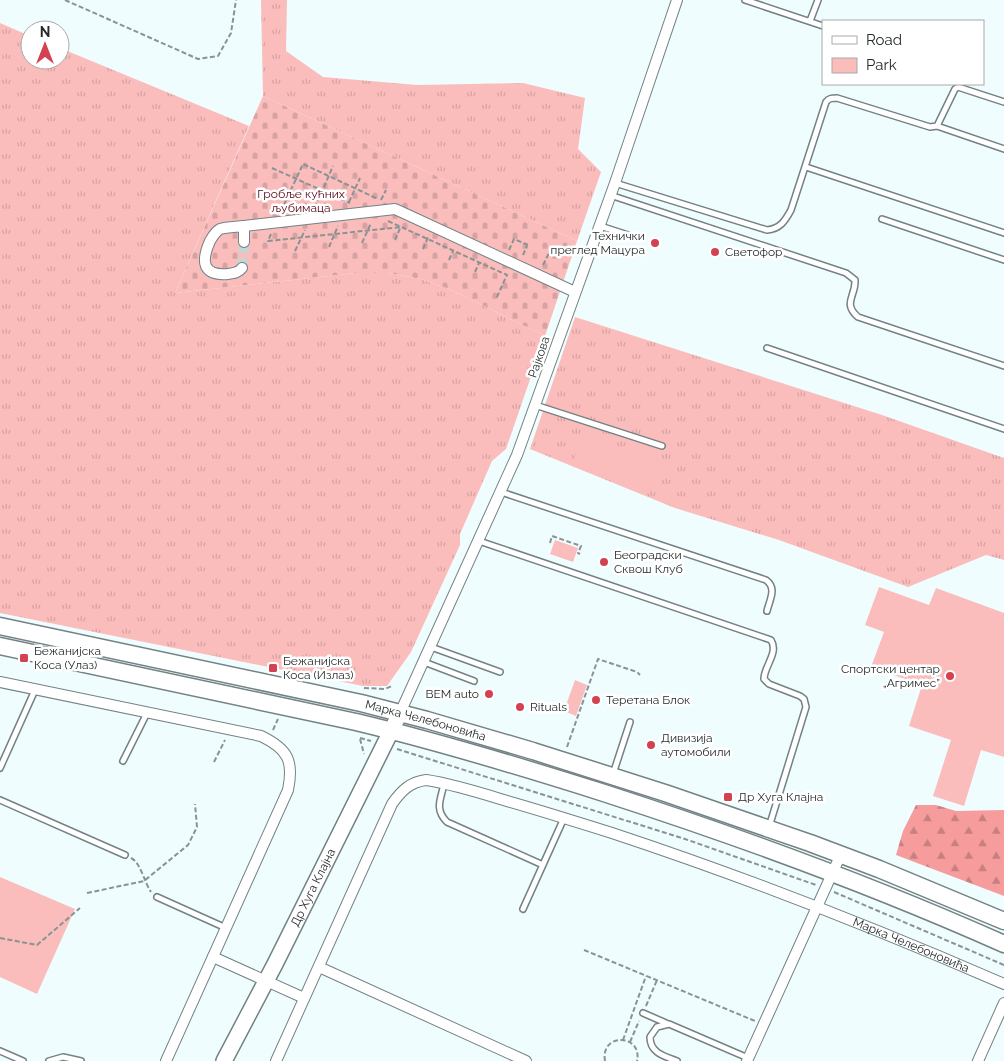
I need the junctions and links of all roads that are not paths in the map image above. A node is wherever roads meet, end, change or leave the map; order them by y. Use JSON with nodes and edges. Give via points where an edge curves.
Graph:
{"nodes":[{"id":1,"x":677,"y":0,"type":"edge"},
{"id":2,"x":745,"y":0,"type":"edge"},
{"id":3,"x":818,"y":0,"type":"edge"},
{"id":4,"x":810,"y":22,"type":"junction"},
{"id":5,"x":822,"y":26,"type":"edge"},
{"id":6,"x":1004,"y":102,"type":"edge"},
{"id":7,"x":937,"y":126,"type":"junction"},
{"id":8,"x":1004,"y":148,"type":"edge"},
{"id":9,"x":806,"y":167,"type":"junction"},
{"id":10,"x":615,"y":183,"type":"junction"},
{"id":11,"x":610,"y":194,"type":"junction"},
{"id":12,"x":882,"y":219,"type":"dead end"},
{"id":13,"x":244,"y":226,"type":"junction"},
{"id":14,"x":599,"y":226,"type":"junction"},
{"id":15,"x":1004,"y":233,"type":"edge"},
{"id":16,"x":628,"y":235,"type":"dead end"},
{"id":17,"x":244,"y":242,"type":"tunnel mouth"},
{"id":18,"x":1004,"y":260,"type":"edge"},
{"id":19,"x":242,"y":268,"type":"dead end"},
{"id":20,"x":575,"y":292,"type":"junction"},
{"id":21,"x":768,"y":348,"type":"dead end"},
{"id":22,"x":1004,"y":366,"type":"edge"},
{"id":23,"x":535,"y":405,"type":"junction"},
{"id":24,"x":1004,"y":429,"type":"edge"},
{"id":25,"x":662,"y":446,"type":"dead end"},
{"id":26,"x":500,"y":492,"type":"junction"},
{"id":27,"x":479,"y":541,"type":"junction"},
{"id":28,"x":767,"y":611,"type":"dead end"},
{"id":29,"x":0,"y":626,"type":"edge"},
{"id":30,"x":0,"y":646,"type":"edge"},
{"id":31,"x":431,"y":647,"type":"junction"},
{"id":32,"x":424,"y":662,"type":"junction"},
{"id":33,"x":500,"y":672,"type":"dead end"},
{"id":34,"x":474,"y":681,"type":"dead end"},
{"id":35,"x":0,"y":682,"type":"edge"},
{"id":36,"x":35,"y":690,"type":"junction"},
{"id":37,"x":147,"y":712,"type":"junction"},
{"id":38,"x":400,"y":713,"type":"junction"},
{"id":39,"x":630,"y":722,"type":"dead end"},
{"id":40,"x":392,"y":730,"type":"junction"},
{"id":41,"x":123,"y":761,"type":"dead end"},
{"id":42,"x":0,"y":768,"type":"edge"},
{"id":43,"x":612,"y":776,"type":"junction"},
{"id":44,"x":444,"y":784,"type":"junction"},
{"id":45,"x":0,"y":800,"type":"edge"},
{"id":46,"x":564,"y":818,"type":"junction"},
{"id":47,"x":769,"y":828,"type":"junction"},
{"id":48,"x":841,"y":854,"type":"junction"},
{"id":49,"x":125,"y":855,"type":"road end"},
{"id":50,"x":543,"y":865,"type":"junction"},
{"id":51,"x":833,"y":872,"type":"junction"},
{"id":52,"x":157,"y":897,"type":"road end"},
{"id":53,"x":818,"y":906,"type":"junction"},
{"id":54,"x":523,"y":909,"type":"dead end"},
{"id":55,"x":1004,"y":921,"type":"edge"},
{"id":56,"x":226,"y":928,"type":"junction"},
{"id":57,"x":1004,"y":944,"type":"edge"},
{"id":58,"x":213,"y":957,"type":"junction"},
{"id":59,"x":319,"y":967,"type":"junction"},
{"id":60,"x":266,"y":981,"type":"junction"},
{"id":61,"x":1004,"y":984,"type":"edge"},
{"id":62,"x":304,"y":998,"type":"junction"},
{"id":63,"x":1004,"y":1003,"type":"edge"},
{"id":64,"x":643,"y":1013,"type":"dead end"},
{"id":65,"x":669,"y":1024,"type":"junction"},
{"id":66,"x":0,"y":1050,"type":"edge"},
{"id":67,"x":748,"y":1059,"type":"edge"},
{"id":68,"x":23,"y":1061,"type":"edge"},
{"id":69,"x":49,"y":1061,"type":"edge"},
{"id":70,"x":81,"y":1061,"type":"edge"},
{"id":71,"x":166,"y":1061,"type":"edge"},
{"id":72,"x":224,"y":1061,"type":"edge"},
{"id":73,"x":276,"y":1061,"type":"edge"},
{"id":74,"x":526,"y":1061,"type":"edge"},
{"id":75,"x":677,"y":1061,"type":"edge"},
{"id":76,"x":978,"y":1061,"type":"edge"}],
"edges":[{"from":1,"to":10,"type":"street","name":"Рајкова"},
{"from":2,"to":4,"type":"lane"},
{"from":3,"to":4,"type":"lane"},
{"from":4,"to":5,"type":"lane"},
{"from":6,"to":7,"type":"lane","via":[[955,89]]},
{"from":7,"to":8,"type":"lane"},
{"from":7,"to":9,"type":"lane","via":[[930,127],[837,98],[829,99]]},
{"from":9,"to":10,"type":"lane","via":[[786,220],[780,226],[767,230]]},
{"from":9,"to":15,"type":"lane"},
{"from":10,"to":11,"type":"street","name":"Рајкова"},
{"from":11,"to":14,"type":"street","name":"Рајкова"},
{"from":11,"to":22,"type":"lane","via":[[846,273],[855,280],[850,302],[858,317]]},
{"from":12,"to":18,"type":"lane"},
{"from":13,"to":17,"type":"street"},
{"from":13,"to":19,"type":"street","via":[[216,232],[204,253],[208,270],[214,273],[236,273]]},
{"from":13,"to":20,"type":"street","via":[[395,209]]},
{"from":14,"to":16,"type":"lane"},
{"from":14,"to":20,"type":"street","name":"Рајкова"},
{"from":20,"to":23,"type":"street","name":"Рајкова"},
{"from":21,"to":24,"type":"lane"},
{"from":23,"to":25,"type":"lane"},
{"from":23,"to":26,"type":"street","name":"Рајкова"},
{"from":26,"to":27,"type":"street","name":"Рајкова"},
{"from":26,"to":28,"type":"lane","via":[[766,580],[772,588]]},
{"from":27,"to":31,"type":"street","name":"Рајкова"},
{"from":27,"to":47,"type":"lane","via":[[771,640],[774,652],[764,675],[765,681],[800,696],[806,707]]},
{"from":29,"to":38,"type":"main road","name":"Марка Челебоновића"},
{"from":30,"to":40,"type":"main road","name":"Марка Челебоновића"},
{"from":31,"to":32,"type":"street","name":"Рајкова"},
{"from":31,"to":33,"type":"lane"},
{"from":32,"to":34,"type":"lane"},
{"from":32,"to":38,"type":"street","name":"Рајкова"},
{"from":35,"to":36,"type":"street"},
{"from":36,"to":37,"type":"street"},
{"from":36,"to":42,"type":"lane"},
{"from":37,"to":41,"type":"lane"},
{"from":37,"to":56,"type":"street","via":[[261,736],[278,746],[289,762],[292,774],[288,790]]},
{"from":38,"to":40,"type":"main road","name":"Др Хуга Клајна"},
{"from":38,"to":43,"type":"main road","name":"Марка Челебоновића"},
{"from":39,"to":43,"type":"lane"},
{"from":40,"to":51,"type":"main road","name":"Марка Челебоновића","via":[[666,813]]},
{"from":40,"to":60,"type":"main road","name":"Др Хуга Клајна"},
{"from":43,"to":47,"type":"main road","name":"Марка Челебоновића"},
{"from":44,"to":46,"type":"street","name":"Марка Челебоновића"},
{"from":44,"to":50,"type":"lane","via":[[439,808],[447,822]]},
{"from":44,"to":59,"type":"street","name":"Марка Челебоновића","via":[[418,781],[407,786],[392,804]]},
{"from":45,"to":49,"type":"lane"},
{"from":46,"to":50,"type":"lane"},
{"from":46,"to":53,"type":"street","name":"Марка Челебоновића","via":[[717,868]]},
{"from":47,"to":48,"type":"main road","name":"Марка Челебоновића"},
{"from":48,"to":51,"type":"street"},
{"from":48,"to":55,"type":"main road","name":"Марка Челебоновића"},
{"from":50,"to":54,"type":"lane"},
{"from":51,"to":53,"type":"street"},
{"from":51,"to":57,"type":"main road","name":"Марка Челебоновића"},
{"from":52,"to":56,"type":"lane"},
{"from":53,"to":61,"type":"street","name":"Марка Челебоновића"},
{"from":53,"to":67,"type":"street"},
{"from":56,"to":58,"type":"street"},
{"from":58,"to":60,"type":"street"},
{"from":58,"to":71,"type":"street"},
{"from":59,"to":62,"type":"street"},
{"from":59,"to":74,"type":"street"},
{"from":60,"to":62,"type":"street"},
{"from":60,"to":72,"type":"main road","name":"Др Хуга Клајна"},
{"from":62,"to":73,"type":"street"},
{"from":63,"to":76,"type":"street"},
{"from":64,"to":65,"type":"lane"},
{"from":65,"to":67,"type":"lane"},
{"from":65,"to":75,"type":"lane","via":[[657,1027],[650,1043],[657,1053]]},
{"from":66,"to":68,"type":"lane"},
{"from":69,"to":70,"type":"lane","via":[[63,1057]]}]}
